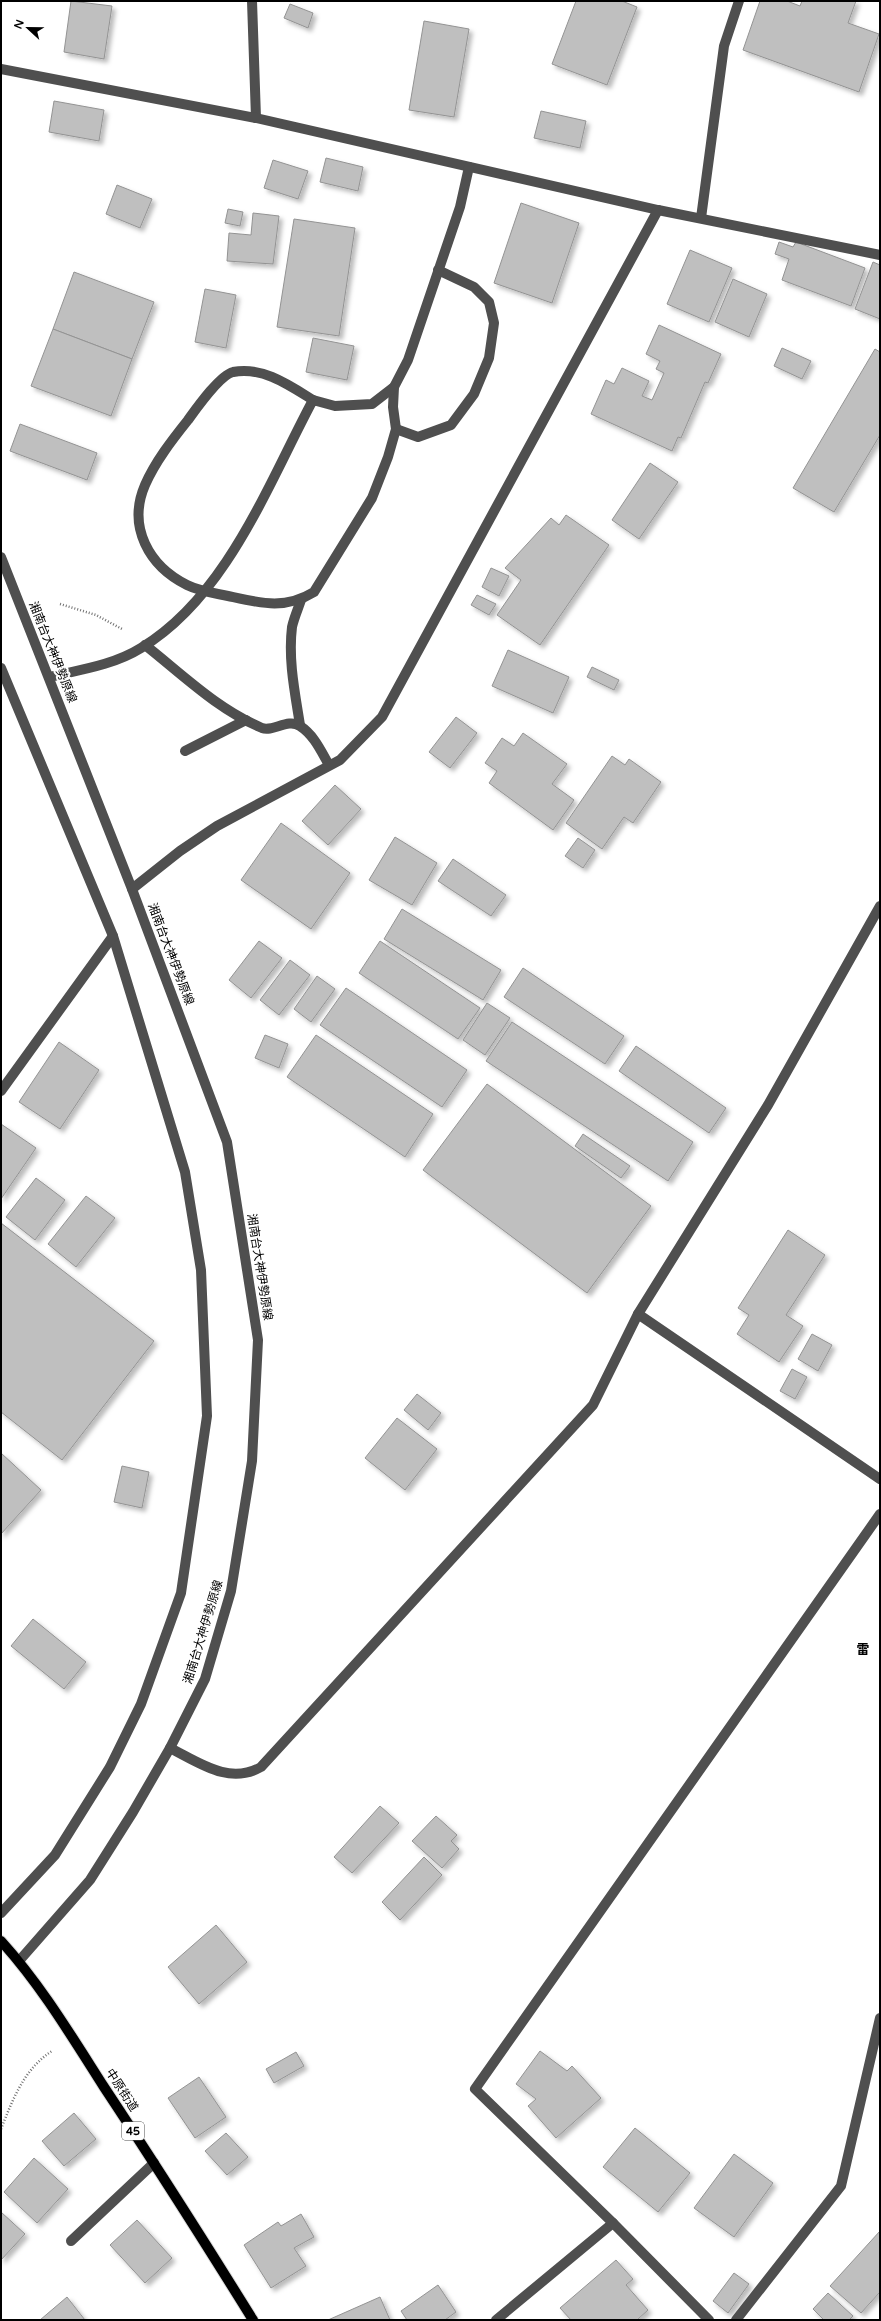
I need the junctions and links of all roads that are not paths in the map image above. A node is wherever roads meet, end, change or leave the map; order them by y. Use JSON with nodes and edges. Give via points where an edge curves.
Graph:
{"nodes":[{"id":1,"x":252,"y":1,"type":"edge"},
{"id":2,"x":739,"y":1,"type":"edge"},
{"id":3,"x":1,"y":69,"type":"edge"},
{"id":4,"x":256,"y":118,"type":"junction"},
{"id":5,"x":469,"y":167,"type":"junction"},
{"id":6,"x":658,"y":210,"type":"junction"},
{"id":7,"x":701,"y":218,"type":"junction"},
{"id":8,"x":880,"y":256,"type":"edge"},
{"id":9,"x":438,"y":270,"type":"junction"},
{"id":10,"x":394,"y":387,"type":"junction"},
{"id":11,"x":313,"y":400,"type":"junction"},
{"id":12,"x":396,"y":429,"type":"junction"},
{"id":13,"x":1,"y":557,"type":"edge"},
{"id":14,"x":205,"y":591,"type":"junction"},
{"id":15,"x":301,"y":600,"type":"junction"},
{"id":16,"x":146,"y":645,"type":"junction"},
{"id":17,"x":1,"y":668,"type":"edge"},
{"id":18,"x":49,"y":677,"type":"junction"},
{"id":19,"x":246,"y":720,"type":"junction"},
{"id":20,"x":300,"y":725,"type":"junction"},
{"id":21,"x":185,"y":751,"type":"dead end"},
{"id":22,"x":329,"y":765,"type":"junction"},
{"id":23,"x":132,"y":889,"type":"junction"},
{"id":24,"x":880,"y":906,"type":"edge"},
{"id":25,"x":113,"y":936,"type":"junction"},
{"id":26,"x":1,"y":1091,"type":"edge"},
{"id":27,"x":638,"y":1314,"type":"junction"},
{"id":28,"x":880,"y":1479,"type":"edge"},
{"id":29,"x":880,"y":1514,"type":"edge"},
{"id":30,"x":170,"y":1748,"type":"junction"},
{"id":31,"x":1,"y":1913,"type":"edge"},
{"id":32,"x":1,"y":1941,"type":"edge"},
{"id":33,"x":19,"y":1961,"type":"junction"},
{"id":34,"x":880,"y":2018,"type":"edge"},
{"id":35,"x":154,"y":2163,"type":"junction"},
{"id":36,"x":613,"y":2223,"type":"junction"},
{"id":37,"x":71,"y":2241,"type":"dead end"},
{"id":38,"x":252,"y":2320,"type":"edge"},
{"id":39,"x":496,"y":2320,"type":"edge"},
{"id":40,"x":709,"y":2320,"type":"edge"},
{"id":41,"x":736,"y":2320,"type":"edge"}],
"edges":[{"from":1,"to":4,"type":"street"},
{"from":2,"to":7,"type":"street","via":[[724,46]]},
{"from":3,"to":4,"type":"street"},
{"from":4,"to":5,"type":"street"},
{"from":5,"to":6,"type":"street"},
{"from":5,"to":9,"type":"street","via":[[460,207]]},
{"from":6,"to":7,"type":"street"},
{"from":6,"to":22,"type":"street","via":[[382,717],[340,760]]},
{"from":7,"to":8,"type":"street"},
{"from":9,"to":10,"type":"street","via":[[408,360]]},
{"from":9,"to":12,"type":"street","via":[[474,287],[489,302],[494,323],[489,358],[474,394],[451,425],[418,437]]},
{"from":10,"to":11,"type":"street","via":[[372,404],[336,406]]},
{"from":10,"to":12,"type":"street"},
{"from":11,"to":14,"type":"street","via":[[247,527]]},
{"from":11,"to":14,"type":"street","via":[[282,380],[252,370],[231,372],[207,394],[169,444],[144,486],[138,514],[140,538],[164,572]]},
{"from":12,"to":15,"type":"street","via":[[372,498],[314,592]]},
{"from":13,"to":18,"type":"street","name":"湘南台大神伊勢原線"},
{"from":14,"to":15,"type":"street","via":[[280,605]]},
{"from":14,"to":16,"type":"street","via":[[171,626]]},
{"from":15,"to":20,"type":"street","via":[[292,626],[292,679]]},
{"from":16,"to":18,"type":"street","via":[[117,659]]},
{"from":16,"to":19,"type":"street","via":[[207,696],[229,712]]},
{"from":17,"to":25,"type":"street"},
{"from":18,"to":23,"type":"street","name":"湘南台大神伊勢原線"},
{"from":19,"to":20,"type":"street","via":[[264,729],[288,723]]},
{"from":19,"to":21,"type":"street"},
{"from":20,"to":22,"type":"street","via":[[316,742]]},
{"from":22,"to":23,"type":"street","via":[[217,826]]},
{"from":23,"to":30,"type":"street","name":"湘南台大神伊勢原線","via":[[227,1142],[258,1340],[252,1461],[231,1591],[205,1679]]},
{"from":24,"to":27,"type":"street","via":[[768,1105]]},
{"from":25,"to":26,"type":"street"},
{"from":25,"to":31,"type":"street","via":[[185,1172],[201,1270],[207,1416],[181,1593],[141,1704],[110,1767],[54,1855]]},
{"from":27,"to":28,"type":"street"},
{"from":27,"to":30,"type":"street","via":[[593,1405],[261,1767],[249,1774],[234,1775],[212,1769]]},
{"from":29,"to":36,"type":"street","via":[[475,2089]]},
{"from":30,"to":33,"type":"street","name":"湘南台大神伊勢原線","via":[[90,1880]]},
{"from":32,"to":33,"type":"main road","name":"中原街道","number":"45"},
{"from":33,"to":35,"type":"main road","name":"中原街道","number":"45"},
{"from":34,"to":41,"type":"street","via":[[841,2186]]},
{"from":35,"to":37,"type":"street"},
{"from":35,"to":38,"type":"main road","name":"中原街道","number":"45"},
{"from":36,"to":39,"type":"street"},
{"from":36,"to":40,"type":"street"}]}
